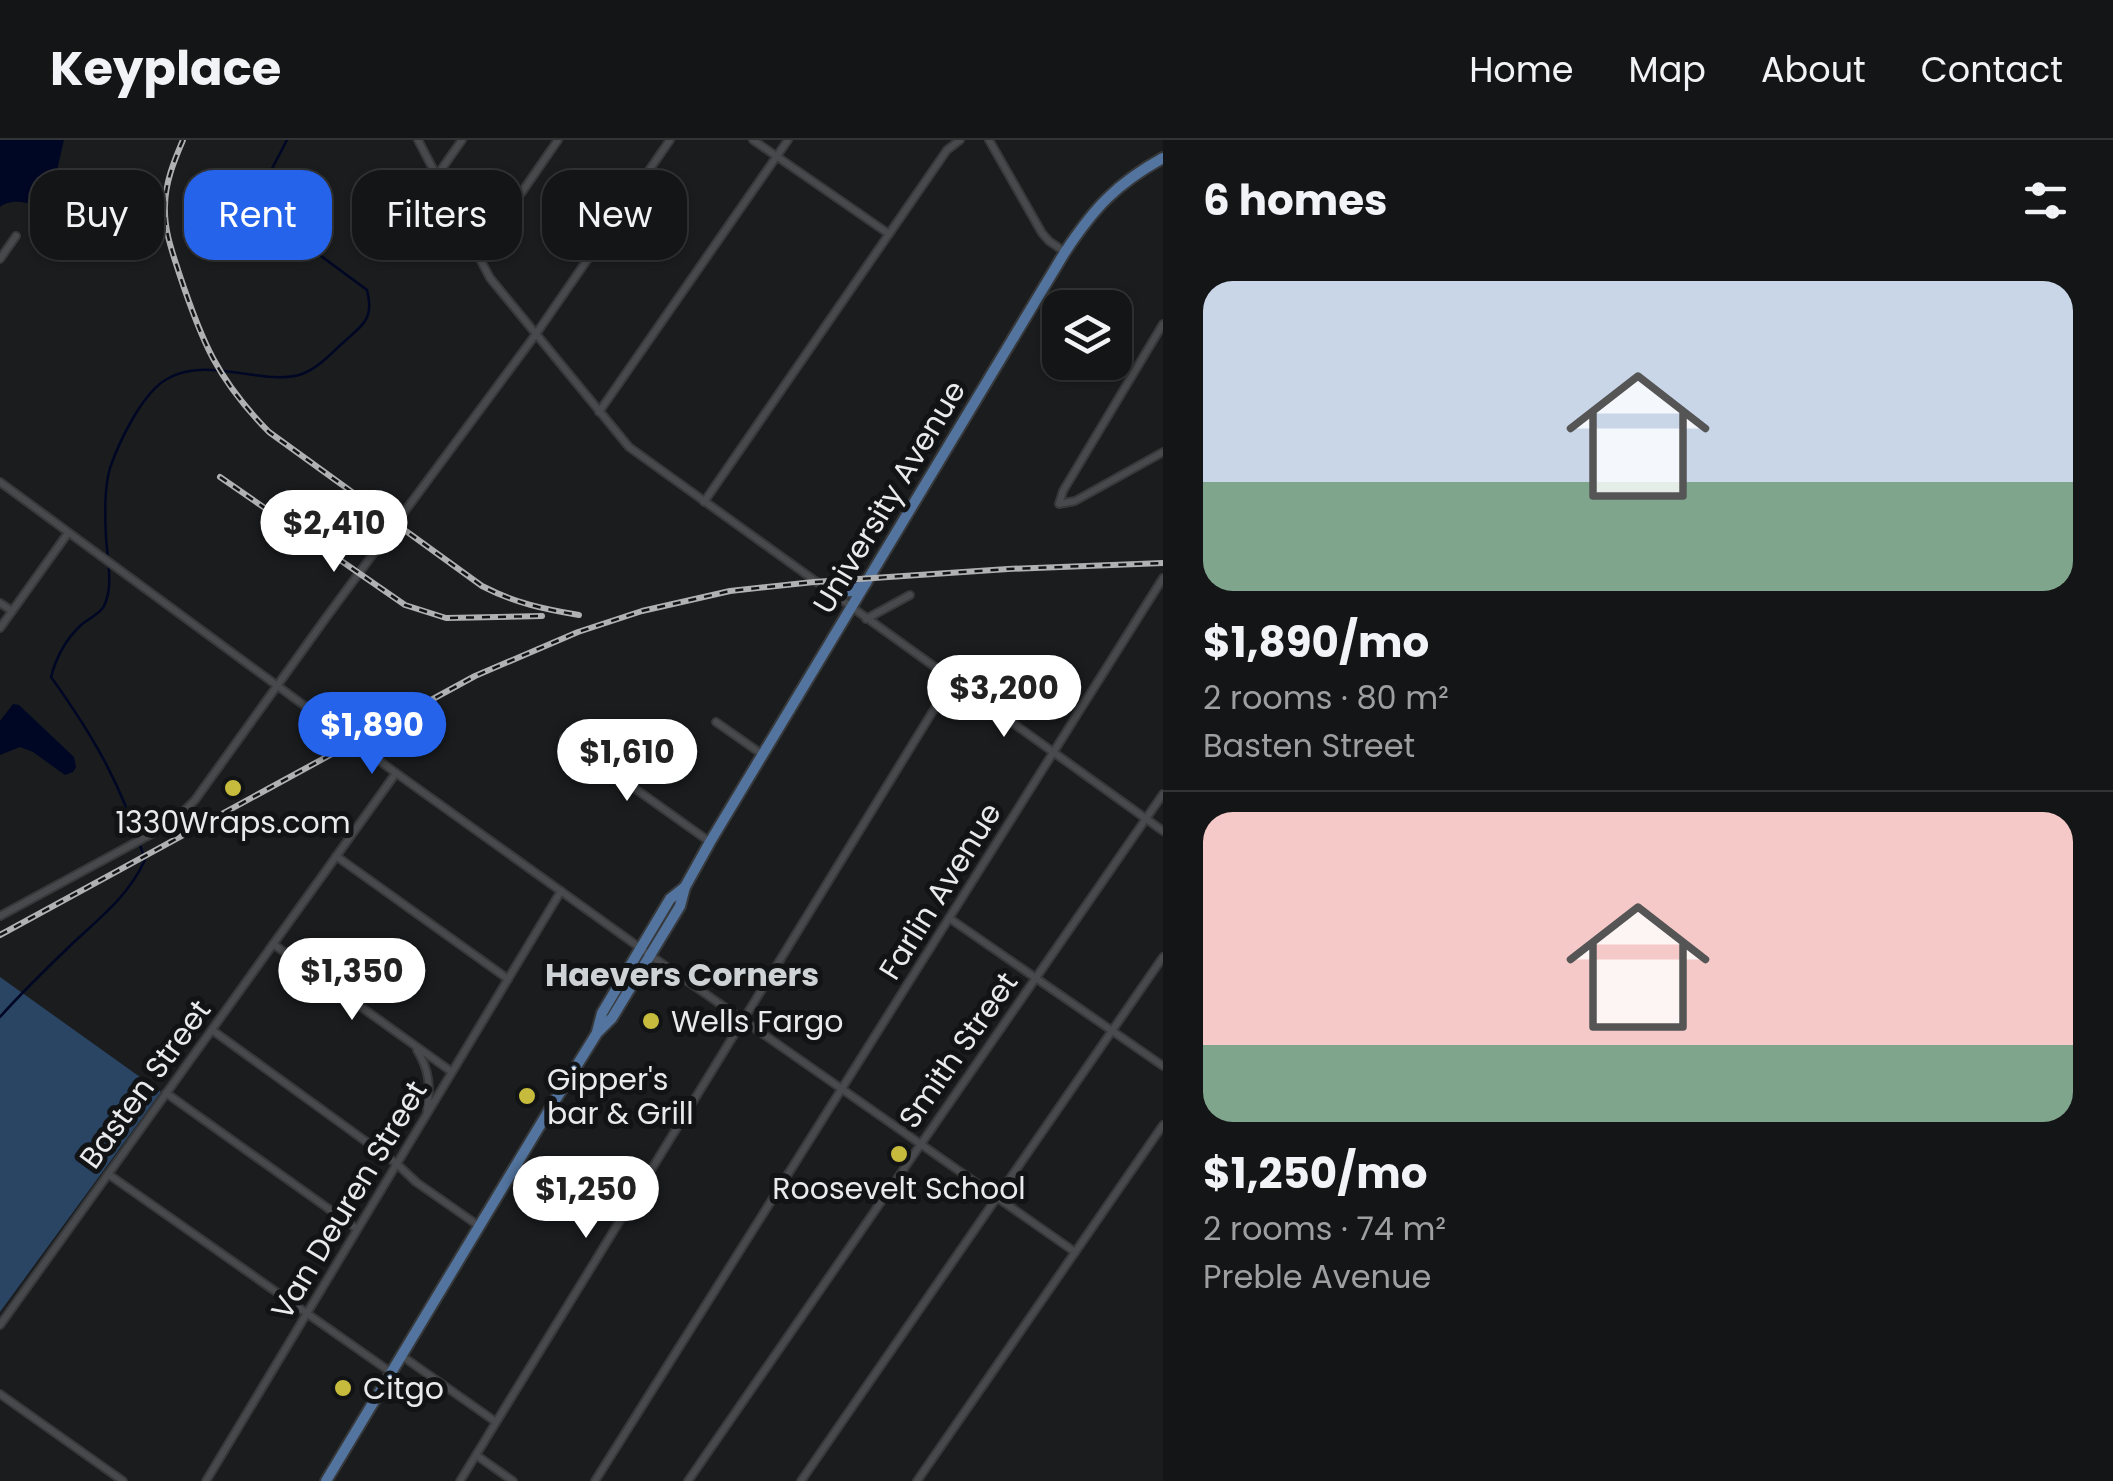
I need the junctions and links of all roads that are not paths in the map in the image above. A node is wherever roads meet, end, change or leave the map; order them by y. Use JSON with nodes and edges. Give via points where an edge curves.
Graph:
{"nodes":[{"id":1,"x":418,"y":140,"type":"edge"},
{"id":2,"x":462,"y":140,"type":"edge"},
{"id":3,"x":558,"y":140,"type":"edge"},
{"id":4,"x":670,"y":140,"type":"edge"},
{"id":5,"x":753,"y":140,"type":"edge"},
{"id":6,"x":788,"y":140,"type":"edge"},
{"id":7,"x":960,"y":140,"type":"edge"},
{"id":8,"x":989,"y":140,"type":"edge"},
{"id":9,"x":776,"y":156,"type":"junction"},
{"id":10,"x":1162,"y":160,"type":"edge"},
{"id":11,"x":433,"y":170,"type":"edge"},
{"id":12,"x":441,"y":170,"type":"edge"},
{"id":13,"x":522,"y":192,"type":"edge"},
{"id":14,"x":889,"y":234,"type":"junction"},
{"id":15,"x":16,"y":236,"type":"dead end"},
{"id":16,"x":1065,"y":252,"type":"junction"},
{"id":17,"x":0,"y":259,"type":"edge"},
{"id":18,"x":481,"y":260,"type":"edge"},
{"id":19,"x":1163,"y":324,"type":"edge"},
{"id":20,"x":536,"y":334,"type":"junction"},
{"id":21,"x":599,"y":412,"type":"junction"},
{"id":22,"x":1163,"y":452,"type":"edge"},
{"id":23,"x":0,"y":482,"type":"edge"},
{"id":24,"x":704,"y":502,"type":"junction"},
{"id":25,"x":68,"y":532,"type":"junction"},
{"id":26,"x":1163,"y":578,"type":"edge"},
{"id":27,"x":866,"y":583,"type":"junction"},
{"id":28,"x":830,"y":593,"type":"junction"},
{"id":29,"x":910,"y":595,"type":"dead end"},
{"id":30,"x":0,"y":602,"type":"edge"},
{"id":31,"x":851,"y":608,"type":"junction"},
{"id":32,"x":12,"y":611,"type":"junction"},
{"id":33,"x":866,"y":618,"type":"junction"},
{"id":34,"x":0,"y":628,"type":"edge"},
{"id":35,"x":952,"y":680,"type":"junction"},
{"id":36,"x":277,"y":686,"type":"junction"},
{"id":37,"x":716,"y":722,"type":"dead end"},
{"id":38,"x":564,"y":738,"type":"dead end"},
{"id":39,"x":1054,"y":752,"type":"junction"},
{"id":40,"x":763,"y":755,"type":"junction"},
{"id":41,"x":396,"y":773,"type":"junction"},
{"id":42,"x":1163,"y":794,"type":"edge"},
{"id":43,"x":1146,"y":818,"type":"junction"},
{"id":44,"x":1163,"y":831,"type":"edge"},
{"id":45,"x":710,"y":842,"type":"junction"},
{"id":46,"x":336,"y":856,"type":"junction"},
{"id":47,"x":561,"y":891,"type":"junction"},
{"id":48,"x":0,"y":916,"type":"edge"},
{"id":49,"x":949,"y":918,"type":"junction"},
{"id":50,"x":273,"y":944,"type":"junction"},
{"id":51,"x":645,"y":952,"type":"junction"},
{"id":52,"x":1163,"y":957,"type":"edge"},
{"id":53,"x":1035,"y":978,"type":"junction"},
{"id":54,"x":508,"y":979,"type":"junction"},
{"id":55,"x":743,"y":1020,"type":"junction"},
{"id":56,"x":212,"y":1030,"type":"junction"},
{"id":57,"x":1112,"y":1031,"type":"junction"},
{"id":58,"x":410,"y":1042,"type":"junction"},
{"id":59,"x":1163,"y":1066,"type":"edge"},
{"id":60,"x":452,"y":1072,"type":"junction"},
{"id":61,"x":842,"y":1088,"type":"junction"},
{"id":62,"x":166,"y":1093,"type":"junction"},
{"id":63,"x":424,"y":1118,"type":"junction"},
{"id":64,"x":1163,"y":1125,"type":"edge"},
{"id":65,"x":920,"y":1144,"type":"junction"},
{"id":66,"x":397,"y":1164,"type":"junction"},
{"id":67,"x":108,"y":1174,"type":"junction"},
{"id":68,"x":997,"y":1197,"type":"junction"},
{"id":69,"x":479,"y":1226,"type":"junction"},
{"id":70,"x":358,"y":1229,"type":"junction"},
{"id":71,"x":1076,"y":1252,"type":"junction"},
{"id":72,"x":306,"y":1314,"type":"junction"},
{"id":73,"x":0,"y":1325,"type":"edge"},
{"id":74,"x":401,"y":1356,"type":"junction"},
{"id":75,"x":392,"y":1372,"type":"junction"},
{"id":76,"x":0,"y":1394,"type":"edge"},
{"id":77,"x":496,"y":1422,"type":"junction"},
{"id":78,"x":476,"y":1455,"type":"junction"},
{"id":79,"x":122,"y":1481,"type":"edge"},
{"id":80,"x":206,"y":1481,"type":"edge"},
{"id":81,"x":326,"y":1481,"type":"edge"},
{"id":82,"x":460,"y":1481,"type":"edge"},
{"id":83,"x":513,"y":1481,"type":"edge"},
{"id":84,"x":596,"y":1481,"type":"edge"},
{"id":85,"x":688,"y":1481,"type":"edge"},
{"id":86,"x":801,"y":1481,"type":"edge"},
{"id":87,"x":917,"y":1481,"type":"edge"}],
"edges":[{"from":1,"to":11,"type":"street"},
{"from":2,"to":12,"type":"street"},
{"from":3,"to":13,"type":"street"},
{"from":4,"to":20,"type":"street"},
{"from":5,"to":9,"type":"street"},
{"from":6,"to":9,"type":"street"},
{"from":7,"to":14,"type":"street"},
{"from":8,"to":16,"type":"street","via":[[1042,233]]},
{"from":9,"to":14,"type":"street"},
{"from":9,"to":21,"type":"street"},
{"from":10,"to":16,"type":"main road","name":"University Avenue","via":[[1121,184]]},
{"from":14,"to":24,"type":"street"},
{"from":15,"to":17,"type":"street"},
{"from":16,"to":27,"type":"main road","name":"University Avenue"},
{"from":18,"to":20,"type":"street"},
{"from":19,"to":22,"type":"street","via":[[1059,504]]},
{"from":20,"to":21,"type":"street"},
{"from":20,"to":36,"type":"street"},
{"from":21,"to":24,"type":"street","via":[[629,447]]},
{"from":23,"to":25,"type":"street"},
{"from":24,"to":28,"type":"street"},
{"from":25,"to":32,"type":"street"},
{"from":25,"to":36,"type":"street"},
{"from":26,"to":39,"type":"street","name":"Farlin Avenue"},
{"from":27,"to":28,"type":"main road"},
{"from":27,"to":31,"type":"main road","name":"University Avenue"},
{"from":28,"to":31,"type":"street"},
{"from":29,"to":33,"type":"street"},
{"from":30,"to":32,"type":"street"},
{"from":31,"to":33,"type":"street"},
{"from":31,"to":40,"type":"main road","name":"University Avenue"},
{"from":32,"to":34,"type":"street"},
{"from":33,"to":35,"type":"street"},
{"from":35,"to":39,"type":"street"},
{"from":35,"to":55,"type":"street"},
{"from":36,"to":41,"type":"street"},
{"from":36,"to":48,"type":"street","via":[[178,818]]},
{"from":37,"to":40,"type":"street"},
{"from":38,"to":45,"type":"street"},
{"from":39,"to":43,"type":"street"},
{"from":39,"to":49,"type":"street","name":"Farlin Avenue"},
{"from":40,"to":45,"type":"main road","name":"University Avenue"},
{"from":41,"to":46,"type":"street","name":"Basten Street"},
{"from":41,"to":47,"type":"street"},
{"from":42,"to":43,"type":"street","name":"Smith Street"},
{"from":43,"to":44,"type":"street"},
{"from":43,"to":53,"type":"street","name":"Smith Street"},
{"from":45,"to":51,"type":"main road","name":"University Avenue","via":[[685,887],[670,899]]},
{"from":46,"to":50,"type":"street","name":"Basten Street"},
{"from":46,"to":54,"type":"street"},
{"from":47,"to":51,"type":"street"},
{"from":47,"to":54,"type":"street","name":"Van Deuren Street"},
{"from":49,"to":53,"type":"street"},
{"from":49,"to":61,"type":"street","name":"Farlin Avenue"},
{"from":50,"to":56,"type":"street","name":"Basten Street"},
{"from":50,"to":58,"type":"street"},
{"from":51,"to":55,"type":"street"},
{"from":51,"to":69,"type":"main road","name":"University Avenue","via":[[602,1013],[597,1033]]},
{"from":52,"to":57,"type":"street"},
{"from":53,"to":57,"type":"street"},
{"from":53,"to":65,"type":"street","name":"Smith Street"},
{"from":54,"to":60,"type":"street","name":"Van Deuren Street"},
{"from":55,"to":61,"type":"street"},
{"from":55,"to":77,"type":"street"},
{"from":56,"to":62,"type":"street","name":"Basten Street"},
{"from":56,"to":66,"type":"street"},
{"from":57,"to":59,"type":"street"},
{"from":57,"to":68,"type":"street"},
{"from":58,"to":60,"type":"street"},
{"from":58,"to":63,"type":"street","via":[[428,1074]]},
{"from":60,"to":63,"type":"street","name":"Van Deuren Street"},
{"from":61,"to":65,"type":"street"},
{"from":61,"to":84,"type":"street","name":"Farlin Avenue"},
{"from":62,"to":67,"type":"street","name":"Basten Street"},
{"from":62,"to":70,"type":"street"},
{"from":63,"to":66,"type":"street","name":"Van Deuren Street"},
{"from":64,"to":71,"type":"street"},
{"from":65,"to":68,"type":"street"},
{"from":65,"to":85,"type":"street","name":"Smith Street"},
{"from":66,"to":69,"type":"street"},
{"from":66,"to":70,"type":"street","name":"Van Deuren Street"},
{"from":67,"to":72,"type":"street"},
{"from":67,"to":73,"type":"street","name":"Basten Street"},
{"from":68,"to":71,"type":"street"},
{"from":68,"to":86,"type":"street"},
{"from":69,"to":74,"type":"main road","name":"University Avenue"},
{"from":70,"to":72,"type":"street","name":"Van Deuren Street"},
{"from":71,"to":87,"type":"street"},
{"from":72,"to":75,"type":"street"},
{"from":72,"to":80,"type":"street","name":"Van Deuren Street"},
{"from":74,"to":75,"type":"main road","name":"University Avenue"},
{"from":74,"to":77,"type":"street"},
{"from":75,"to":81,"type":"main road","name":"University Avenue"},
{"from":76,"to":79,"type":"street"},
{"from":77,"to":78,"type":"street"},
{"from":78,"to":82,"type":"street"},
{"from":78,"to":83,"type":"street"}]}
